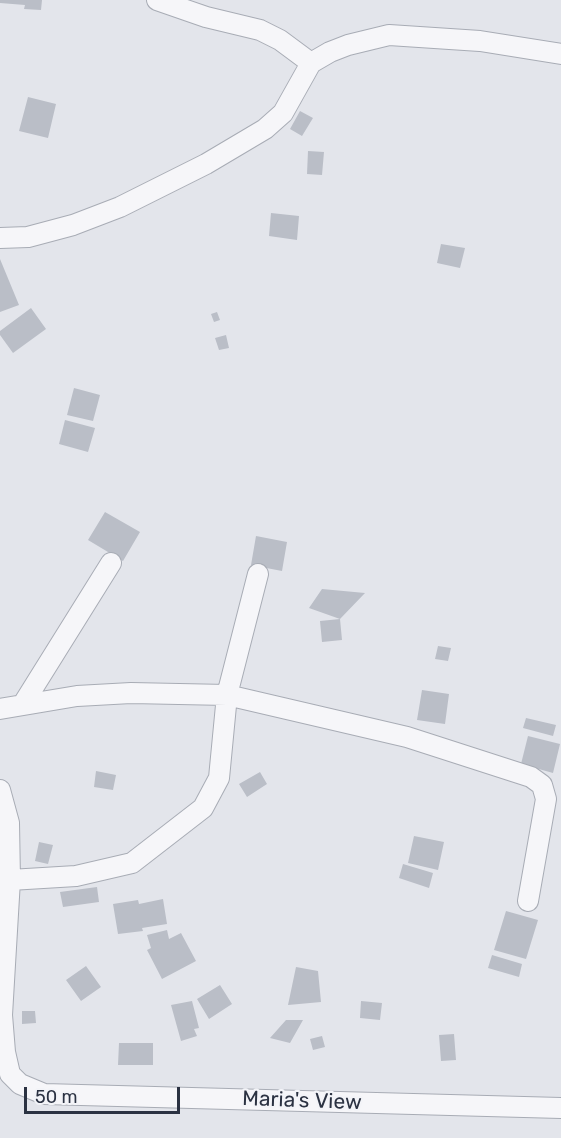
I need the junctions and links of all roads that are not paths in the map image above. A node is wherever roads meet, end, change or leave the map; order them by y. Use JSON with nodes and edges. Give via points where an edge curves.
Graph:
{"nodes":[{"id":1,"x":157,"y":0,"type":"edge"},
{"id":2,"x":561,"y":54,"type":"edge"},
{"id":3,"x":311,"y":63,"type":"junction"},
{"id":4,"x":0,"y":238,"type":"edge"},
{"id":5,"x":111,"y":563,"type":"dead end"},
{"id":6,"x":258,"y":574,"type":"dead end"},
{"id":7,"x":227,"y":695,"type":"junction"},
{"id":8,"x":23,"y":704,"type":"junction"},
{"id":9,"x":0,"y":709,"type":"edge"},
{"id":10,"x":0,"y":790,"type":"edge"},
{"id":11,"x":10,"y":880,"type":"junction"},
{"id":12,"x":528,"y":901,"type":"dead end"},
{"id":13,"x":561,"y":1108,"type":"edge"}],
"edges":[{"from":1,"to":3,"type":"street","via":[[260,30]]},
{"from":2,"to":3,"type":"street","via":[[480,41],[390,35],[348,45]]},
{"from":3,"to":4,"type":"street","via":[[283,113],[265,129],[206,164],[120,207],[73,225],[28,237]]},
{"from":5,"to":8,"type":"street"},
{"from":6,"to":7,"type":"street"},
{"from":7,"to":8,"type":"street","via":[[120,694]]},
{"from":7,"to":11,"type":"street","via":[[219,778],[203,808],[132,863],[76,876]]},
{"from":7,"to":12,"type":"street","via":[[407,737],[531,777],[542,785],[546,799]]},
{"from":8,"to":9,"type":"street"},
{"from":10,"to":11,"type":"street","name":"Maria's View","via":[[9,823]]},
{"from":11,"to":13,"type":"street","name":"Maria's View","via":[[2,1015],[5,1052],[10,1074],[20,1084],[44,1094]]}]}
